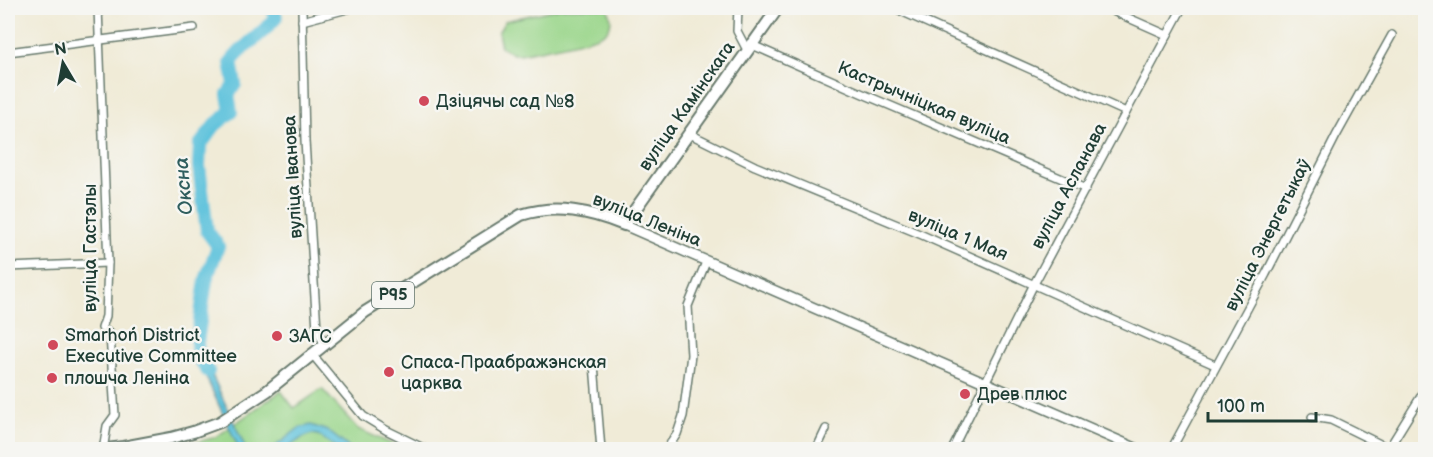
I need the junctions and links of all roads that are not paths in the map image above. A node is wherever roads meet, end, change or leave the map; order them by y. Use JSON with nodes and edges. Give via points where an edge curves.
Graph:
{"nodes":[{"id":1,"x":98,"y":8,"type":"edge"},
{"id":2,"x":302,"y":8,"type":"edge"},
{"id":3,"x":351,"y":8,"type":"edge"},
{"id":4,"x":738,"y":8,"type":"edge"},
{"id":5,"x":778,"y":8,"type":"edge"},
{"id":6,"x":894,"y":8,"type":"edge"},
{"id":7,"x":1106,"y":8,"type":"edge"},
{"id":8,"x":1182,"y":8,"type":"edge"},
{"id":9,"x":302,"y":21,"type":"junction"},
{"id":10,"x":194,"y":28,"type":"dead end"},
{"id":11,"x":1167,"y":35,"type":"junction"},
{"id":12,"x":1392,"y":35,"type":"dead end"},
{"id":13,"x":100,"y":39,"type":"junction"},
{"id":14,"x":748,"y":47,"type":"junction"},
{"id":15,"x":8,"y":52,"type":"edge"},
{"id":16,"x":1126,"y":112,"type":"junction"},
{"id":17,"x":688,"y":133,"type":"junction"},
{"id":18,"x":1086,"y":189,"type":"junction"},
{"id":19,"x":624,"y":225,"type":"junction"},
{"id":20,"x":706,"y":262,"type":"junction"},
{"id":21,"x":108,"y":263,"type":"junction"},
{"id":22,"x":8,"y":267,"type":"edge"},
{"id":23,"x":1034,"y":284,"type":"junction"},
{"id":24,"x":324,"y":344,"type":"junction"},
{"id":25,"x":312,"y":354,"type":"junction"},
{"id":26,"x":594,"y":364,"type":"dead end"},
{"id":27,"x":1215,"y":365,"type":"junction"},
{"id":28,"x":987,"y":381,"type":"junction"},
{"id":29,"x":1425,"y":388,"type":"edge"},
{"id":30,"x":1312,"y":417,"type":"dead end"},
{"id":31,"x":826,"y":429,"type":"dead end"},
{"id":32,"x":1127,"y":447,"type":"edge"},
{"id":33,"x":102,"y":449,"type":"edge"},
{"id":34,"x":1390,"y":449,"type":"edge"},
{"id":35,"x":427,"y":450,"type":"edge"},
{"id":36,"x":601,"y":450,"type":"edge"},
{"id":37,"x":666,"y":450,"type":"edge"},
{"id":38,"x":816,"y":450,"type":"edge"},
{"id":39,"x":952,"y":450,"type":"edge"},
{"id":40,"x":1140,"y":450,"type":"edge"},
{"id":41,"x":1171,"y":450,"type":"edge"}],
"edges":[{"from":1,"to":13,"type":"street","name":"вуліца Гастэлы"},
{"from":2,"to":9,"type":"street","name":"вуліца Іванова"},
{"from":3,"to":9,"type":"street"},
{"from":4,"to":14,"type":"street","via":[[737,31]]},
{"from":5,"to":14,"type":"main road","name":"вуліца Камінскага"},
{"from":6,"to":16,"type":"street"},
{"from":7,"to":11,"type":"street"},
{"from":8,"to":11,"type":"street","name":"вуліца Асланава"},
{"from":9,"to":24,"type":"street","name":"вуліца Іванова","via":[[317,329]]},
{"from":10,"to":13,"type":"street"},
{"from":11,"to":16,"type":"street","name":"вуліца Асланава"},
{"from":12,"to":27,"type":"street","name":"вуліца Энергетыкаў"},
{"from":13,"to":15,"type":"street"},
{"from":13,"to":21,"type":"street","name":"вуліца Гастэлы"},
{"from":14,"to":17,"type":"main road","name":"вуліца Камінскага"},
{"from":14,"to":18,"type":"street","name":"Кастрычніцкая вуліца"},
{"from":16,"to":18,"type":"street","name":"вуліца Асланава"},
{"from":17,"to":19,"type":"main road","name":"вуліца Камінскага"},
{"from":17,"to":23,"type":"street","name":"вуліца 1 Мая","via":[[755,166]]},
{"from":18,"to":23,"type":"street","name":"вуліца Асланава"},
{"from":19,"to":20,"type":"main road","name":"вуліца Леніна"},
{"from":19,"to":24,"type":"main road","name":"вуліца Леніна","number":"Р95","via":[[562,208],[521,216],[365,312]]},
{"from":20,"to":28,"type":"main road","name":"вуліца Леніна"},
{"from":20,"to":37,"type":"street","via":[[688,306],[691,355],[683,416]]},
{"from":21,"to":22,"type":"street"},
{"from":21,"to":33,"type":"street","name":"вуліца Гастэлы","via":[[102,328],[110,334],[115,415],[107,426]]},
{"from":23,"to":27,"type":"street","name":"вуліца 1 Мая"},
{"from":23,"to":28,"type":"street","name":"вуліца Асланава"},
{"from":24,"to":25,"type":"main road","name":"вуліца Леніна","number":"Р95"},
{"from":25,"to":33,"type":"main road","name":"вуліца Леніна","number":"Р95","via":[[219,422],[193,432]]},
{"from":25,"to":35,"type":"street","via":[[363,416]]},
{"from":26,"to":36,"type":"street"},
{"from":27,"to":41,"type":"street","name":"вуліца Энергетыкаў"},
{"from":28,"to":32,"type":"main road","name":"вуліца Леніна"},
{"from":28,"to":39,"type":"street","name":"вуліца Асланава"},
{"from":29,"to":34,"type":"street"},
{"from":30,"to":34,"type":"street","via":[[1331,420]]},
{"from":31,"to":38,"type":"street"},
{"from":32,"to":40,"type":"main road","name":"вуліца Леніна"}]}
